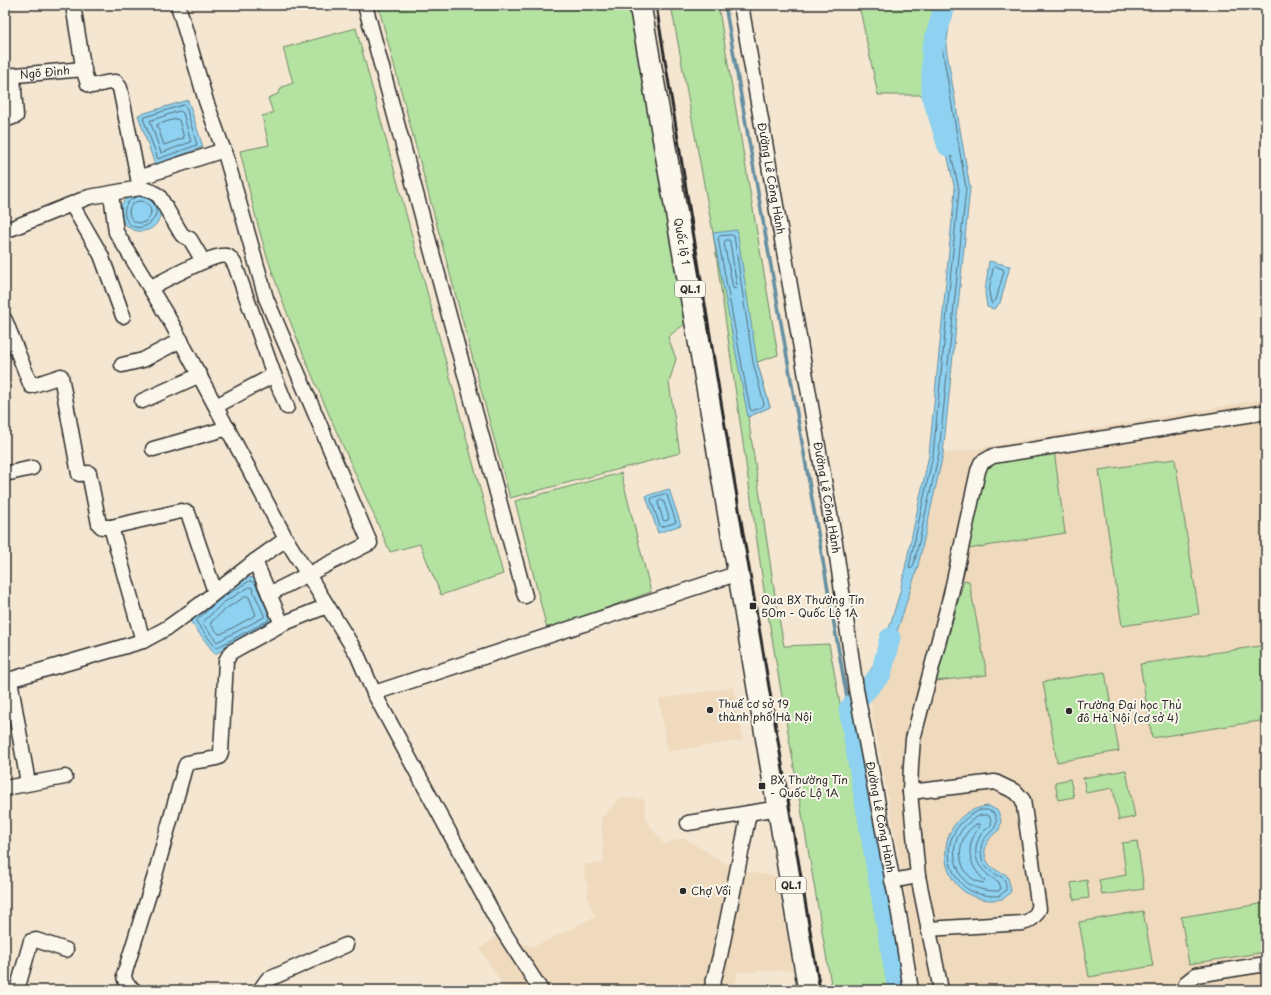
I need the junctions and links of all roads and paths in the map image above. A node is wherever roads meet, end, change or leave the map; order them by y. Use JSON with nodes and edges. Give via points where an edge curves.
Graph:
{"nodes":[{"id":1,"x":72,"y":5,"type":"edge"},
{"id":2,"x":179,"y":5,"type":"edge"},
{"id":3,"x":365,"y":5,"type":"edge"},
{"id":4,"x":640,"y":5,"type":"edge"},
{"id":5,"x":741,"y":5,"type":"edge"},
{"id":6,"x":84,"y":69,"type":"junction"},
{"id":7,"x":9,"y":76,"type":"edge"},
{"id":8,"x":5,"y":120,"type":"edge"},
{"id":9,"x":224,"y":150,"type":"junction"},
{"id":10,"x":139,"y":183,"type":"junction"},
{"id":11,"x":111,"y":194,"type":"junction"},
{"id":12,"x":72,"y":205,"type":"junction"},
{"id":13,"x":5,"y":231,"type":"edge"},
{"id":14,"x":203,"y":261,"type":"junction"},
{"id":15,"x":151,"y":287,"type":"junction"},
{"id":16,"x":123,"y":316,"type":"dead end"},
{"id":17,"x":5,"y":320,"type":"edge"},
{"id":18,"x":181,"y":340,"type":"junction"},
{"id":19,"x":122,"y":365,"type":"dead end"},
{"id":20,"x":200,"y":375,"type":"junction"},
{"id":21,"x":274,"y":375,"type":"junction"},
{"id":22,"x":142,"y":401,"type":"dead end"},
{"id":23,"x":216,"y":406,"type":"junction"},
{"id":24,"x":287,"y":407,"type":"dead end"},
{"id":25,"x":1266,"y":412,"type":"edge"},
{"id":26,"x":228,"y":428,"type":"junction"},
{"id":27,"x":153,"y":449,"type":"dead end"},
{"id":28,"x":32,"y":468,"type":"dead end"},
{"id":29,"x":5,"y":474,"type":"edge"},
{"id":30,"x":111,"y":527,"type":"junction"},
{"id":31,"x":286,"y":539,"type":"junction"},
{"id":32,"x":255,"y":561,"type":"junction"},
{"id":33,"x":739,"y":573,"type":"junction"},
{"id":34,"x":308,"y":574,"type":"junction"},
{"id":35,"x":215,"y":592,"type":"junction"},
{"id":36,"x":269,"y":594,"type":"junction"},
{"id":37,"x":525,"y":596,"type":"dead end"},
{"id":38,"x":328,"y":606,"type":"junction"},
{"id":39,"x":282,"y":624,"type":"junction"},
{"id":40,"x":143,"y":641,"type":"junction"},
{"id":41,"x":8,"y":681,"type":"edge"},
{"id":42,"x":374,"y":692,"type":"junction"},
{"id":43,"x":65,"y":777,"type":"dead end"},
{"id":44,"x":28,"y":783,"type":"junction"},
{"id":45,"x":5,"y":788,"type":"edge"},
{"id":46,"x":910,"y":792,"type":"junction"},
{"id":47,"x":779,"y":808,"type":"junction"},
{"id":48,"x":749,"y":813,"type":"junction"},
{"id":49,"x":688,"y":823,"type":"dead end"},
{"id":50,"x":918,"y":876,"type":"junction"},
{"id":51,"x":892,"y":881,"type":"junction"},
{"id":52,"x":928,"y":929,"type":"junction"},
{"id":53,"x":346,"y":945,"type":"dead end"},
{"id":54,"x":66,"y":950,"type":"dead end"},
{"id":55,"x":1266,"y":964,"type":"edge"},
{"id":56,"x":17,"y":990,"type":"edge"},
{"id":57,"x":134,"y":990,"type":"edge"},
{"id":58,"x":260,"y":990,"type":"edge"},
{"id":59,"x":540,"y":990,"type":"edge"},
{"id":60,"x":711,"y":990,"type":"edge"},
{"id":61,"x":809,"y":990,"type":"edge"},
{"id":62,"x":911,"y":990,"type":"edge"},
{"id":63,"x":941,"y":990,"type":"edge"},
{"id":64,"x":1183,"y":990,"type":"edge"}],
"edges":[{"from":1,"to":6,"type":"street"},
{"from":2,"to":9,"type":"street","via":[[206,101]]},
{"from":3,"to":37,"type":"street"},
{"from":4,"to":33,"type":"highway","name":"Quốc lộ 1","number":"QL.1"},
{"from":5,"to":51,"type":"street","name":"Đường Lê Công Hành","via":[[835,543],[856,689]]},
{"from":6,"to":7,"type":"street","name":"Ngõ Đình"},
{"from":6,"to":10,"type":"street","via":[[88,84],[91,86],[116,82],[120,88]]},
{"from":7,"to":8,"type":"street","via":[[16,116]]},
{"from":9,"to":10,"type":"street"},
{"from":9,"to":34,"type":"street","via":[[266,298],[370,543]]},
{"from":10,"to":11,"type":"street"},
{"from":10,"to":14,"type":"street","via":[[159,196],[182,235],[190,239]]},
{"from":11,"to":12,"type":"street","via":[[89,197]]},
{"from":11,"to":15,"type":"street","via":[[116,232]]},
{"from":12,"to":13,"type":"street"},
{"from":12,"to":16,"type":"street","via":[[101,255]]},
{"from":14,"to":15,"type":"street"},
{"from":14,"to":21,"type":"street","via":[[227,256],[233,261]]},
{"from":15,"to":18,"type":"street"},
{"from":17,"to":30,"type":"street","via":[[32,386],[61,376],[79,474],[89,473],[99,524],[102,527]]},
{"from":18,"to":19,"type":"street","via":[[143,360]]},
{"from":18,"to":20,"type":"street"},
{"from":20,"to":22,"type":"street"},
{"from":20,"to":23,"type":"street"},
{"from":21,"to":23,"type":"street"},
{"from":21,"to":24,"type":"street"},
{"from":23,"to":26,"type":"street"},
{"from":25,"to":46,"type":"street","via":[[993,456],[982,463],[913,740]]},
{"from":26,"to":27,"type":"street"},
{"from":26,"to":31,"type":"street"},
{"from":28,"to":29,"type":"street"},
{"from":30,"to":35,"type":"street","via":[[181,511],[188,513]]},
{"from":30,"to":40,"type":"street"},
{"from":31,"to":32,"type":"street"},
{"from":31,"to":34,"type":"street"},
{"from":32,"to":35,"type":"street"},
{"from":32,"to":36,"type":"street"},
{"from":33,"to":42,"type":"street"},
{"from":33,"to":47,"type":"highway","number":"QL.1"},
{"from":34,"to":36,"type":"street"},
{"from":34,"to":38,"type":"street"},
{"from":35,"to":40,"type":"street","via":[[173,624]]},
{"from":36,"to":39,"type":"street"},
{"from":38,"to":39,"type":"street"},
{"from":38,"to":42,"type":"street","via":[[356,654]]},
{"from":39,"to":57,"type":"street","via":[[231,652],[226,661],[221,752],[219,757],[212,760],[187,763],[185,767],[124,975],[125,982]]},
{"from":40,"to":41,"type":"street"},
{"from":41,"to":44,"type":"street"},
{"from":42,"to":59,"type":"street","via":[[501,928]]},
{"from":43,"to":44,"type":"street"},
{"from":44,"to":45,"type":"street"},
{"from":46,"to":50,"type":"street"},
{"from":46,"to":52,"type":"street","via":[[995,782],[1016,792],[1023,800],[1039,909],[1030,921],[1023,923]]},
{"from":47,"to":48,"type":"street"},
{"from":47,"to":61,"type":"highway","number":"QL.1"},
{"from":48,"to":49,"type":"street"},
{"from":48,"to":60,"type":"street"},
{"from":50,"to":51,"type":"street"},
{"from":50,"to":52,"type":"street"},
{"from":51,"to":62,"type":"street","name":"Đường Lê Công Hành"},
{"from":52,"to":63,"type":"street"},
{"from":53,"to":58,"type":"street","via":[[267,980]]},
{"from":54,"to":56,"type":"street","via":[[36,940],[31,941]]},
{"from":55,"to":64,"type":"street","via":[[1196,975],[1187,982]]}]}
